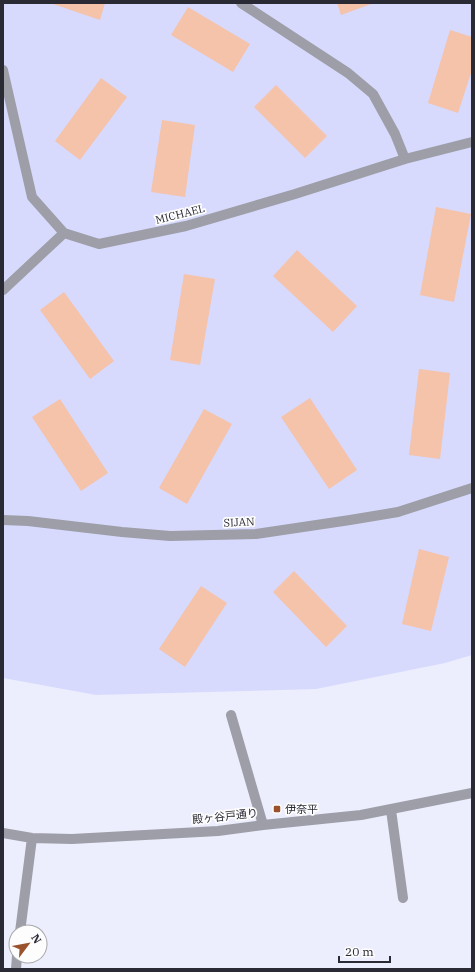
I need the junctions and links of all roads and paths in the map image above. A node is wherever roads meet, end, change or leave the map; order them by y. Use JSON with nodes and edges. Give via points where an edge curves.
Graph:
{"nodes":[{"id":1,"x":241,"y":3,"type":"edge"},
{"id":2,"x":3,"y":70,"type":"edge"},
{"id":3,"x":472,"y":142,"type":"edge"},
{"id":4,"x":405,"y":159,"type":"junction"},
{"id":5,"x":64,"y":233,"type":"junction"},
{"id":6,"x":3,"y":290,"type":"edge"},
{"id":7,"x":472,"y":488,"type":"edge"},
{"id":8,"x":3,"y":520,"type":"edge"},
{"id":9,"x":232,"y":715,"type":"dead end"},
{"id":10,"x":472,"y":793,"type":"edge"},
{"id":11,"x":391,"y":810,"type":"junction"},
{"id":12,"x":263,"y":825,"type":"junction"},
{"id":13,"x":3,"y":833,"type":"edge"},
{"id":14,"x":32,"y":838,"type":"junction"},
{"id":15,"x":403,"y":898,"type":"dead end"},
{"id":16,"x":21,"y":924,"type":"edge"}],
"edges":[{"from":1,"to":4,"type":"street","via":[[348,73],[372,94],[395,134]]},
{"from":2,"to":5,"type":"street","via":[[32,197]]},
{"from":3,"to":4,"type":"street","name":"MICHAEL"},
{"from":4,"to":5,"type":"street","name":"MICHAEL","via":[[186,226],[99,244]]},
{"from":5,"to":6,"type":"street"},
{"from":7,"to":8,"type":"street","name":"SIJAN","via":[[398,512],[256,534],[170,536]]},
{"from":9,"to":12,"type":"street"},
{"from":10,"to":11,"type":"street","name":"殿ヶ谷戸通り"},
{"from":11,"to":12,"type":"street","name":"殿ヶ谷戸通り","via":[[361,816]]},
{"from":11,"to":15,"type":"street"},
{"from":12,"to":14,"type":"street","name":"殿ヶ谷戸通り","via":[[218,831],[124,837]]},
{"from":13,"to":14,"type":"street","name":"殿ヶ谷戸通り"},
{"from":14,"to":16,"type":"street"}]}
